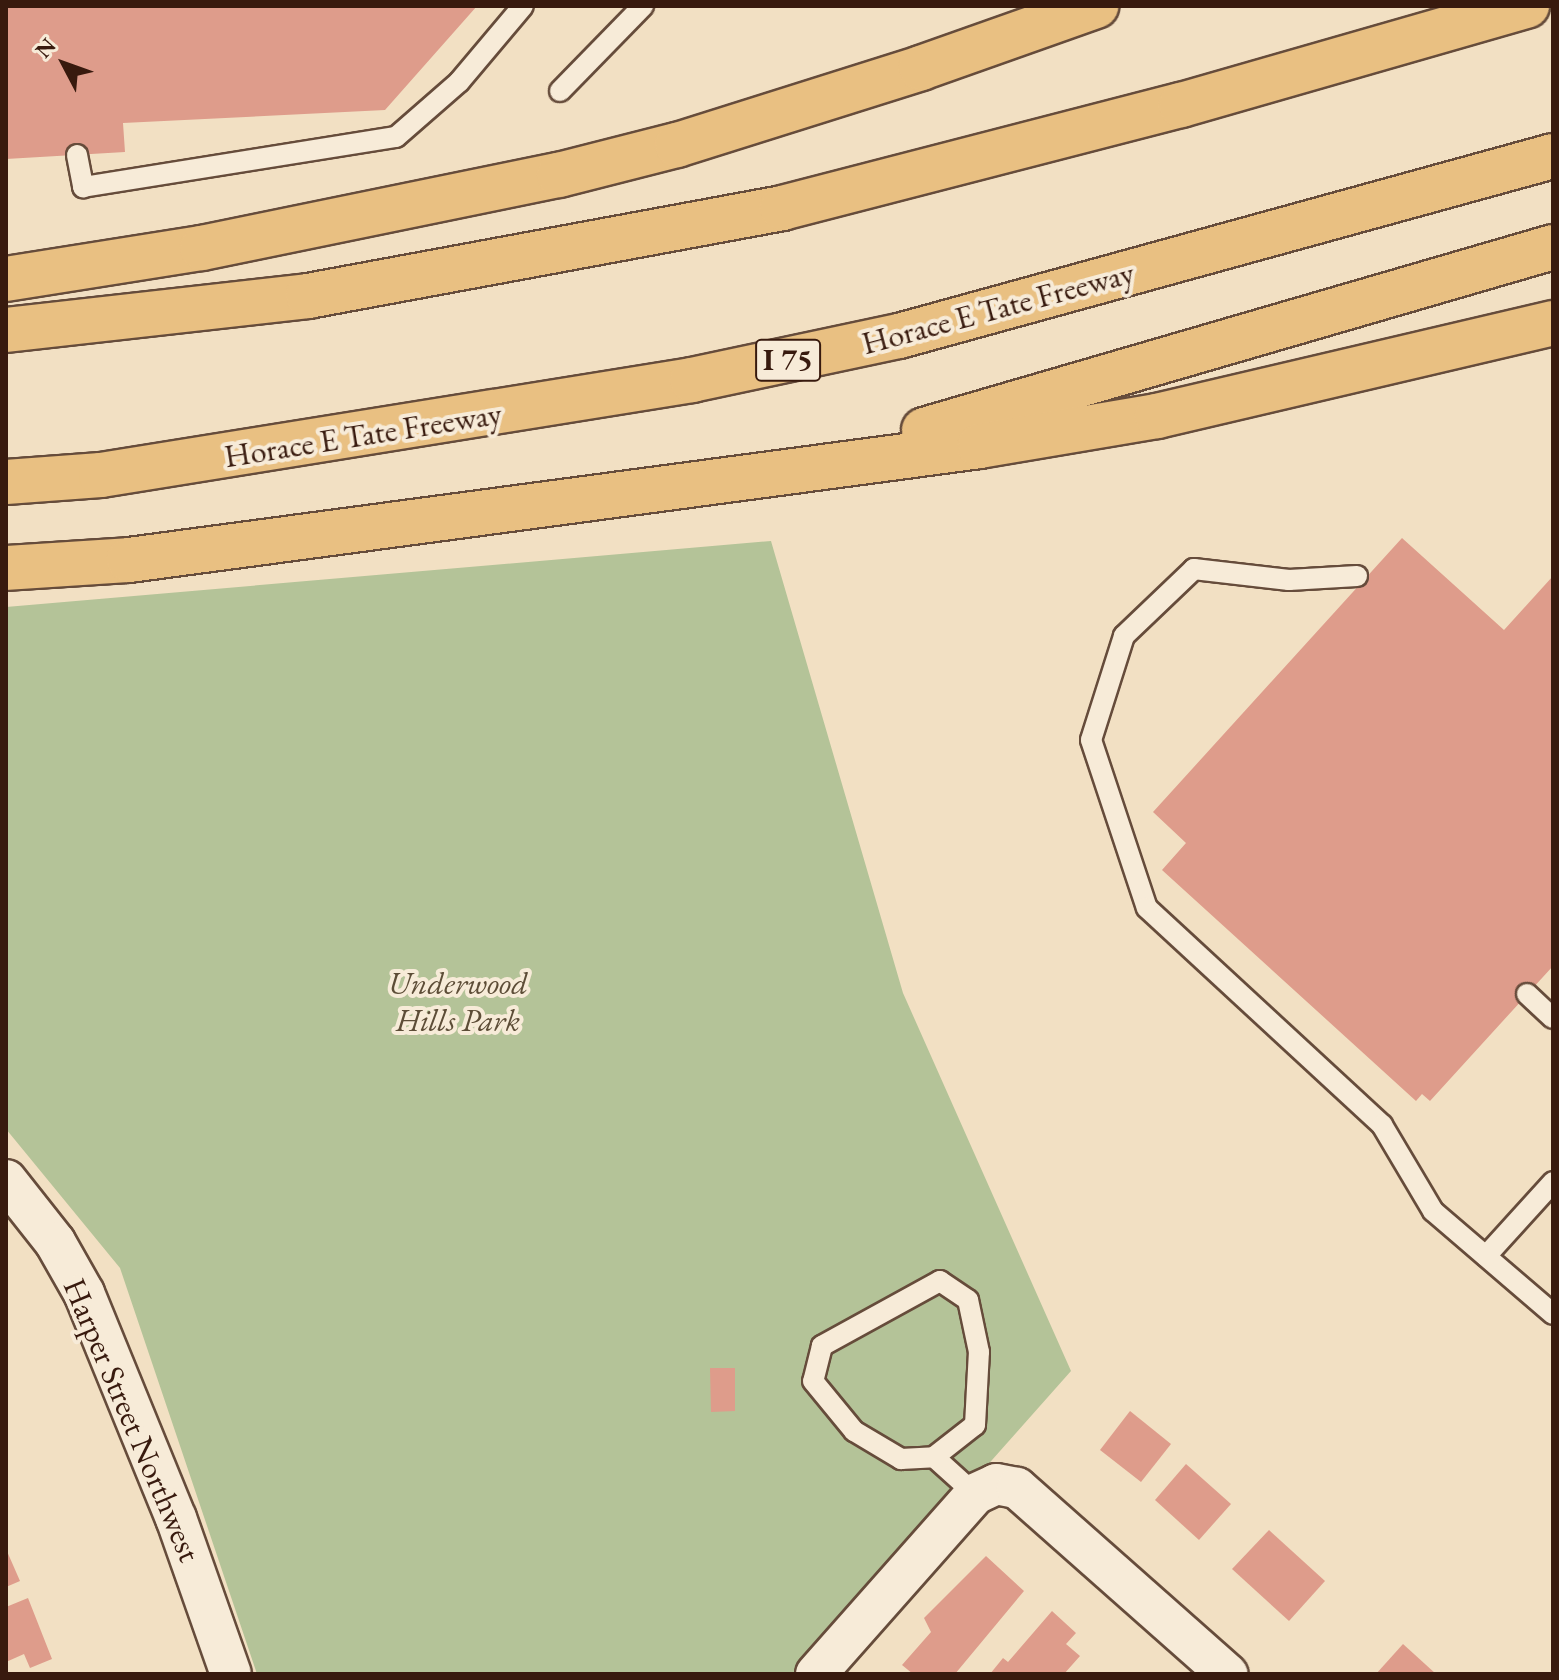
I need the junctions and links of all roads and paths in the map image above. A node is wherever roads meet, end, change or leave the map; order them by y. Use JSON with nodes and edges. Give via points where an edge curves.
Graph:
{"nodes":[{"id":1,"x":523,"y":6,"type":"edge"},
{"id":2,"x":643,"y":6,"type":"edge"},
{"id":3,"x":1096,"y":6,"type":"edge"},
{"id":4,"x":1527,"y":6,"type":"edge"},
{"id":5,"x":560,"y":91,"type":"dead end"},
{"id":6,"x":77,"y":155,"type":"dead end"},
{"id":7,"x":1553,"y":156,"type":"edge"},
{"id":8,"x":1553,"y":247,"type":"edge"},
{"id":9,"x":6,"y":279,"type":"edge"},
{"id":10,"x":1553,"y":323,"type":"edge"},
{"id":11,"x":6,"y":330,"type":"edge"},
{"id":12,"x":763,"y":471,"type":"junction"},
{"id":13,"x":6,"y":482,"type":"edge"},
{"id":14,"x":6,"y":568,"type":"edge"},
{"id":15,"x":1357,"y":576,"type":"dead end"},
{"id":16,"x":1527,"y":994,"type":"dead end"},
{"id":17,"x":1553,"y":1018,"type":"edge"},
{"id":18,"x":6,"y":1180,"type":"edge"},
{"id":19,"x":1553,"y":1182,"type":"edge"},
{"id":20,"x":1486,"y":1256,"type":"junction"},
{"id":21,"x":1553,"y":1314,"type":"edge"},
{"id":22,"x":934,"y":1457,"type":"junction"},
{"id":23,"x":985,"y":1489,"type":"junction"},
{"id":24,"x":231,"y":1674,"type":"edge"},
{"id":25,"x":816,"y":1674,"type":"edge"},
{"id":26,"x":1227,"y":1674,"type":"edge"}],
"edges":[{"from":1,"to":6,"type":"lane","via":[[459,82],[396,137],[83,187]]},
{"from":2,"to":5,"type":"lane"},
{"from":3,"to":9,"type":"highway","via":[[890,78],[677,145],[559,175],[217,245]]},
{"from":4,"to":11,"type":"highway","via":[[1166,109],[782,208],[308,296]]},
{"from":7,"to":13,"type":"highway","name":"Horace E Tate Freeway","number":"I 75","via":[[899,336],[692,380],[116,473]]},
{"from":8,"to":12,"type":"highway","via":[[967,419]]},
{"from":10,"to":12,"type":"highway","via":[[1157,416],[980,446]]},
{"from":12,"to":14,"type":"highway","via":[[129,560]]},
{"from":15,"to":20,"type":"lane","via":[[1289,580],[1194,569],[1124,636],[1091,740],[1147,908],[1382,1125],[1433,1211]]},
{"from":16,"to":17,"type":"lane"},
{"from":18,"to":24,"type":"street","name":"Harper Street Northwest","via":[[55,1242],[84,1293],[176,1518]]},
{"from":19,"to":20,"type":"lane"},
{"from":20,"to":21,"type":"lane"},
{"from":22,"to":22,"type":"lane","via":[[975,1425],[979,1352],[968,1300],[940,1281],[822,1346],[813,1381],[854,1431],[901,1459]]},
{"from":22,"to":23,"type":"lane"},
{"from":23,"to":25,"type":"street"},
{"from":23,"to":26,"type":"street","via":[[1017,1488]]}]}
